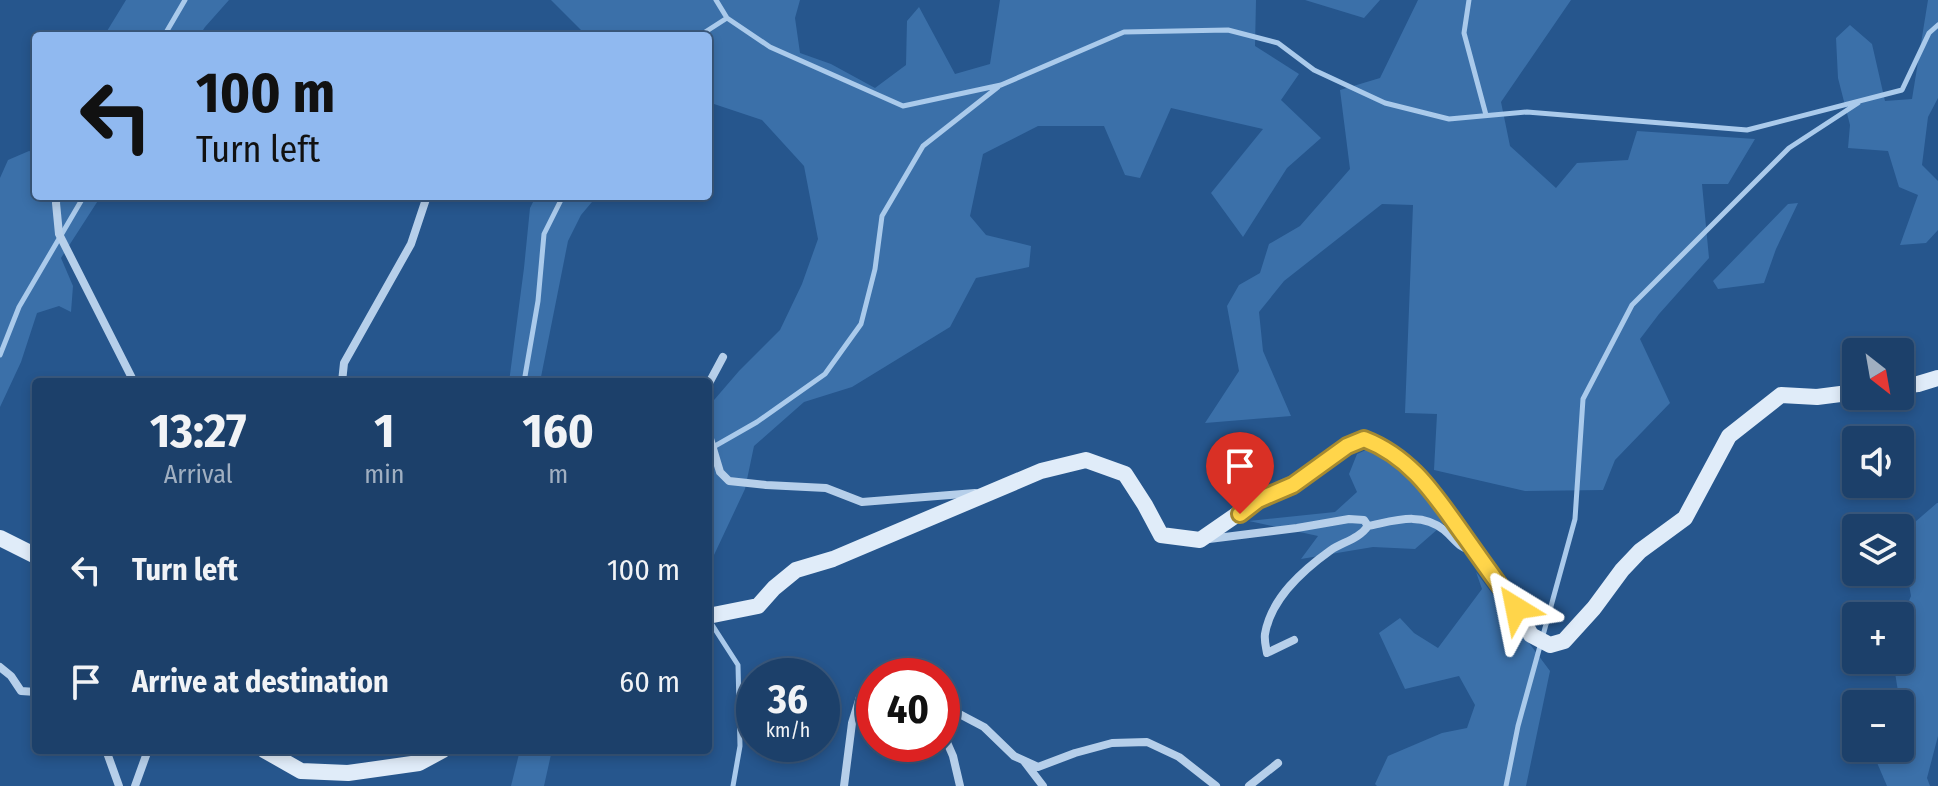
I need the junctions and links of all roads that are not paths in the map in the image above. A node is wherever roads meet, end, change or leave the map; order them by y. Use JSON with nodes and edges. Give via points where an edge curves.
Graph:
{"nodes":[{"id":1,"x":56,"y":200,"type":"edge"},
{"id":2,"x":426,"y":200,"type":"edge"},
{"id":3,"x":723,"y":357,"type":"dead end"},
{"id":4,"x":132,"y":378,"type":"edge"},
{"id":5,"x":342,"y":378,"type":"edge"},
{"id":6,"x":712,"y":378,"type":"edge"},
{"id":7,"x":1938,"y":378,"type":"edge"},
{"id":8,"x":1914,"y":384,"type":"edge"},
{"id":9,"x":1842,"y":394,"type":"edge"},
{"id":10,"x":712,"y":445,"type":"edge"},
{"id":11,"x":991,"y":492,"type":"junction"},
{"id":12,"x":1368,"y":526,"type":"junction"},
{"id":13,"x":0,"y":538,"type":"edge"},
{"id":14,"x":1200,"y":540,"type":"junction"},
{"id":15,"x":1476,"y":552,"type":"junction"},
{"id":16,"x":32,"y":554,"type":"edge"},
{"id":17,"x":712,"y":615,"type":"edge"},
{"id":18,"x":1294,"y":640,"type":"dead end"},
{"id":19,"x":0,"y":667,"type":"edge"},
{"id":20,"x":32,"y":692,"type":"edge"},
{"id":21,"x":856,"y":710,"type":"edge"},
{"id":22,"x":960,"y":714,"type":"edge"},
{"id":23,"x":107,"y":754,"type":"edge"},
{"id":24,"x":147,"y":754,"type":"edge"},
{"id":25,"x":271,"y":754,"type":"edge"},
{"id":26,"x":436,"y":754,"type":"edge"},
{"id":27,"x":1023,"y":760,"type":"junction"},
{"id":28,"x":954,"y":762,"type":"edge"},
{"id":29,"x":1278,"y":763,"type":"dead end"},
{"id":30,"x":119,"y":786,"type":"edge"},
{"id":31,"x":135,"y":786,"type":"edge"},
{"id":32,"x":844,"y":786,"type":"edge"},
{"id":33,"x":960,"y":786,"type":"edge"},
{"id":34,"x":1043,"y":786,"type":"edge"},
{"id":35,"x":1216,"y":786,"type":"edge"},
{"id":36,"x":1249,"y":786,"type":"edge"}],
"edges":[{"from":1,"to":4,"type":"street","via":[[59,234]]},
{"from":2,"to":5,"type":"street","via":[[411,244],[344,363]]},
{"from":3,"to":6,"type":"street"},
{"from":7,"to":8,"type":"street"},
{"from":9,"to":15,"type":"street","via":[[1781,395],[1729,436],[1685,518],[1640,551],[1564,641],[1550,645],[1531,635]]},
{"from":10,"to":11,"type":"street","via":[[720,472],[729,481],[826,488],[862,502]]},
{"from":11,"to":14,"type":"street","via":[[1086,460],[1125,474],[1161,535]]},
{"from":11,"to":17,"type":"street","via":[[796,570],[758,606]]},
{"from":12,"to":14,"type":"street","via":[[1364,520],[1349,519]]},
{"from":12,"to":15,"type":"street","via":[[1411,517],[1436,523],[1463,549]]},
{"from":12,"to":18,"type":"street","via":[[1301,574],[1272,613],[1264,636],[1267,653]]},
{"from":13,"to":16,"type":"street"},
{"from":14,"to":15,"type":"street","via":[[1364,439],[1416,472]]},
{"from":19,"to":20,"type":"street","via":[[21,691]]},
{"from":21,"to":32,"type":"street"},
{"from":22,"to":27,"type":"street"},
{"from":23,"to":30,"type":"street"},
{"from":24,"to":31,"type":"street"},
{"from":25,"to":26,"type":"street","via":[[301,771],[348,773],[419,763]]},
{"from":27,"to":34,"type":"street"},
{"from":27,"to":35,"type":"street","via":[[1038,767],[1112,743],[1147,742],[1179,757]]},
{"from":28,"to":33,"type":"street"},
{"from":29,"to":36,"type":"street"}]}
